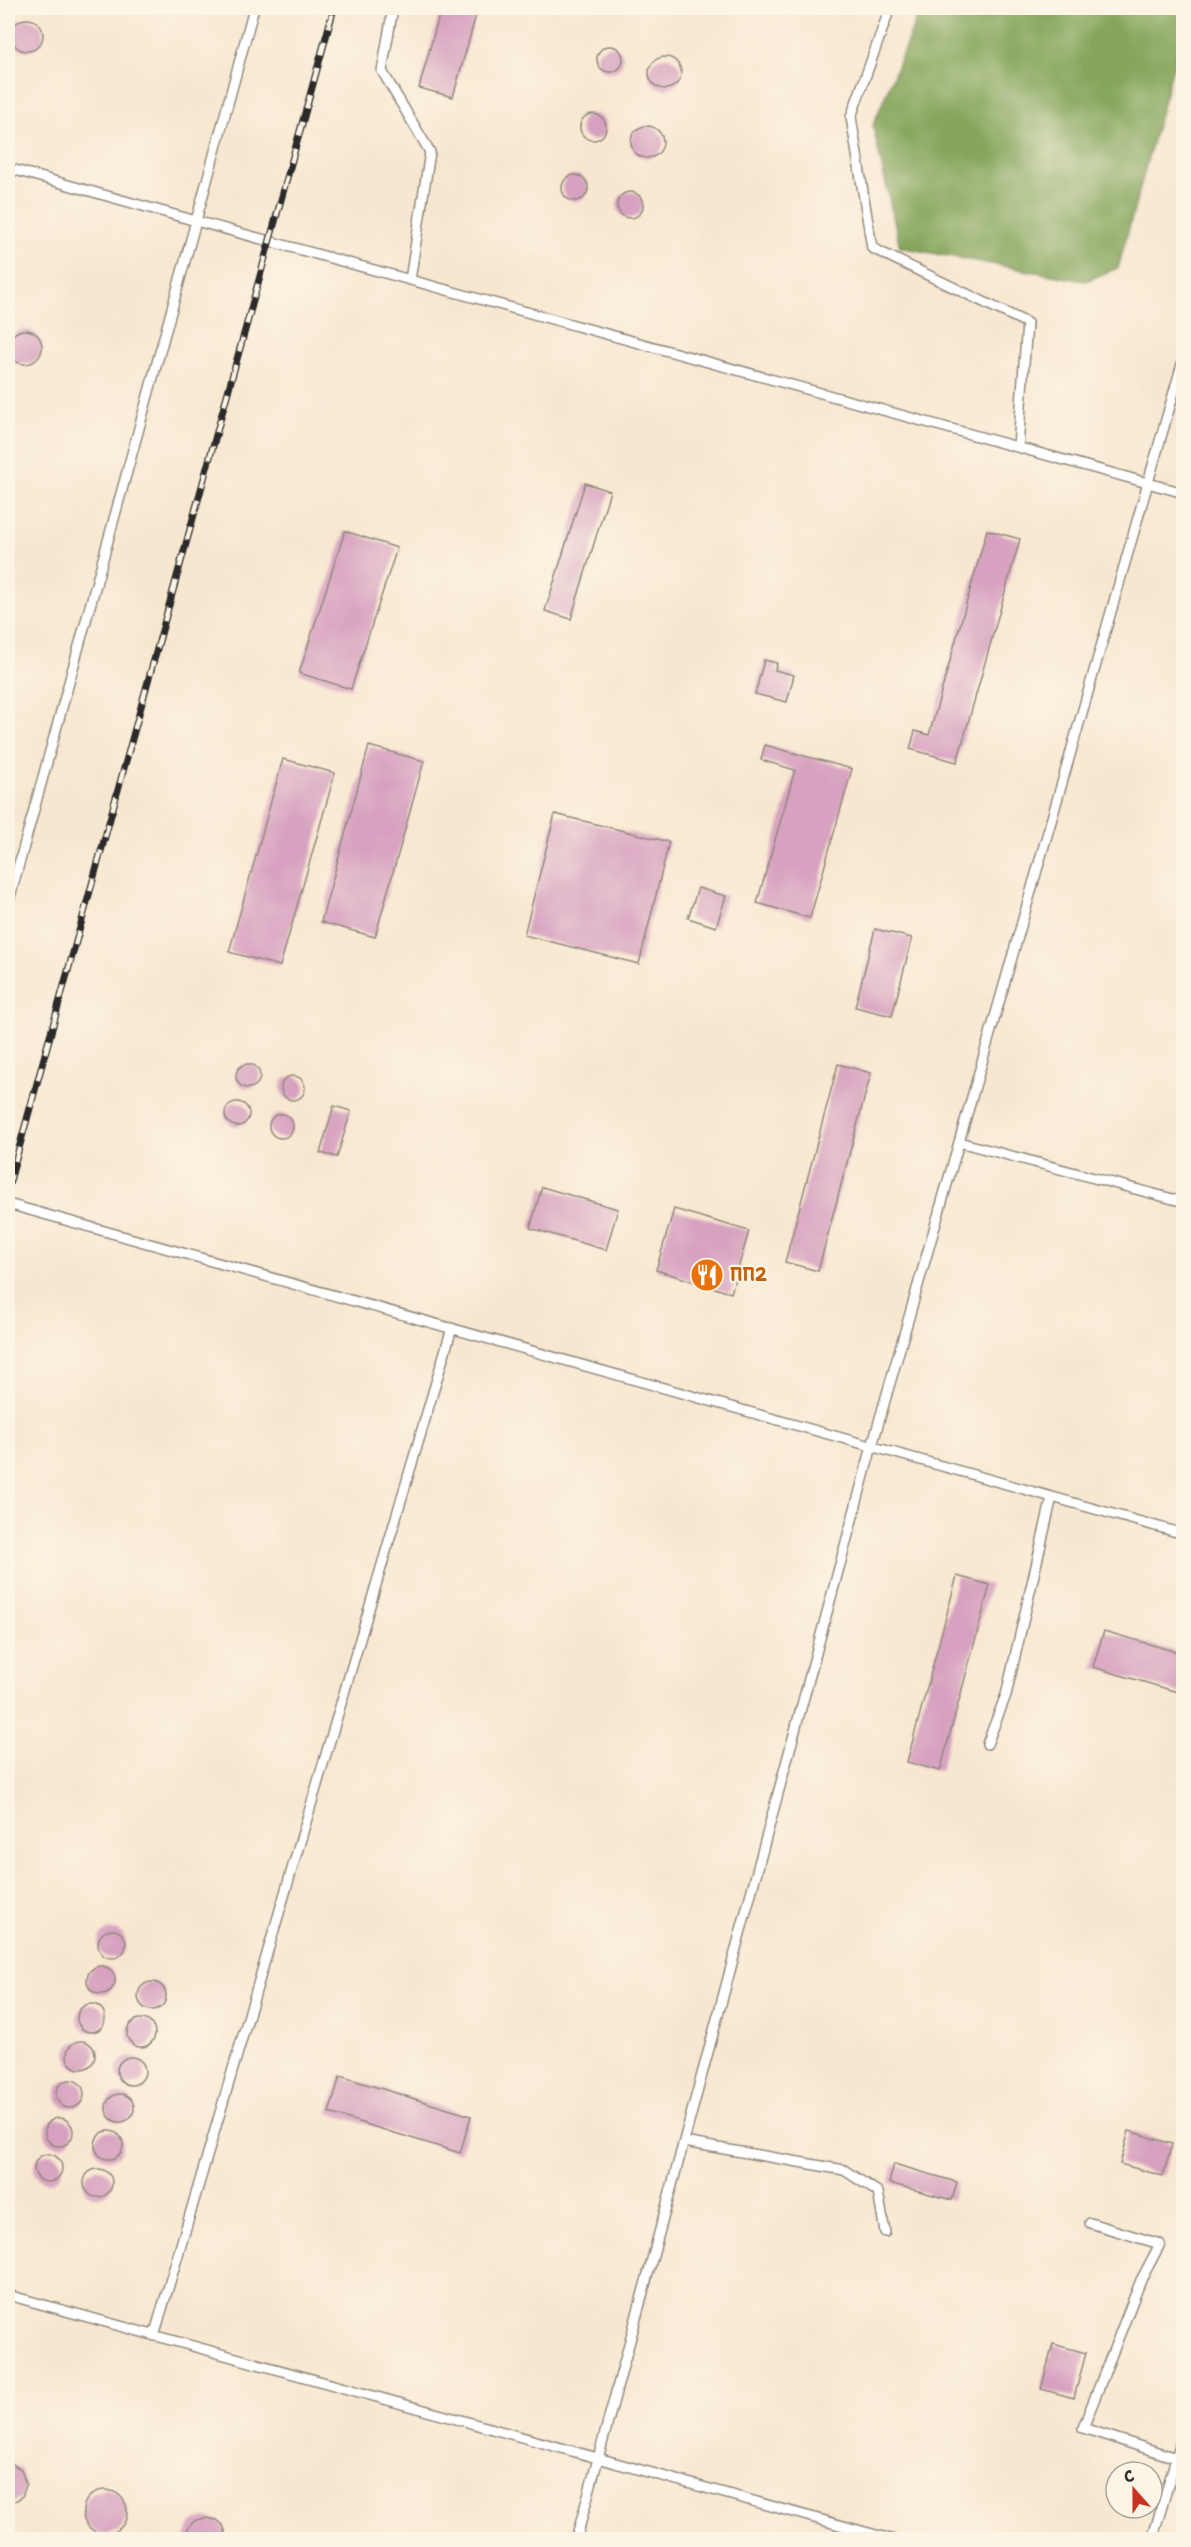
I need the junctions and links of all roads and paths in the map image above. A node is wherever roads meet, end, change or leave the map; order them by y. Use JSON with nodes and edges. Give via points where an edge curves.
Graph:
{"nodes":[{"id":1,"x":254,"y":8,"type":"edge"},
{"id":2,"x":393,"y":8,"type":"edge"},
{"id":3,"x":890,"y":8,"type":"edge"},
{"id":4,"x":8,"y":168,"type":"edge"},
{"id":5,"x":196,"y":221,"type":"junction"},
{"id":6,"x":410,"y":280,"type":"junction"},
{"id":7,"x":1184,"y":357,"type":"edge"},
{"id":8,"x":1018,"y":447,"type":"junction"},
{"id":9,"x":1148,"y":483,"type":"junction"},
{"id":10,"x":1184,"y":493,"type":"edge"},
{"id":11,"x":8,"y":904,"type":"edge"},
{"id":12,"x":959,"y":1142,"type":"junction"},
{"id":13,"x":1184,"y":1202,"type":"edge"},
{"id":14,"x":8,"y":1204,"type":"edge"},
{"id":15,"x":452,"y":1328,"type":"junction"},
{"id":16,"x":872,"y":1446,"type":"junction"},
{"id":17,"x":1052,"y":1497,"type":"junction"},
{"id":18,"x":1184,"y":1534,"type":"edge"},
{"id":19,"x":987,"y":1744,"type":"dead end"},
{"id":20,"x":684,"y":2142,"type":"junction"},
{"id":21,"x":1090,"y":2223,"type":"dead end"},
{"id":22,"x":885,"y":2232,"type":"dead end"},
{"id":23,"x":8,"y":2295,"type":"edge"},
{"id":24,"x":154,"y":2336,"type":"junction"},
{"id":25,"x":1184,"y":2431,"type":"edge"},
{"id":26,"x":599,"y":2458,"type":"junction"},
{"id":27,"x":1176,"y":2458,"type":"junction"},
{"id":28,"x":576,"y":2540,"type":"edge"},
{"id":29,"x":894,"y":2540,"type":"edge"},
{"id":30,"x":1152,"y":2540,"type":"edge"}],
"edges":[{"from":1,"to":5,"type":"lane"},
{"from":2,"to":6,"type":"lane","via":[[382,71],[430,152]]},
{"from":3,"to":8,"type":"lane","via":[[851,117],[872,248],[1027,323]]},
{"from":4,"to":5,"type":"lane"},
{"from":5,"to":6,"type":"lane"},
{"from":5,"to":11,"type":"lane"},
{"from":6,"to":8,"type":"lane"},
{"from":7,"to":9,"type":"lane"},
{"from":8,"to":9,"type":"lane"},
{"from":9,"to":10,"type":"lane"},
{"from":9,"to":12,"type":"lane"},
{"from":12,"to":13,"type":"lane"},
{"from":12,"to":16,"type":"lane"},
{"from":14,"to":15,"type":"lane"},
{"from":15,"to":16,"type":"lane"},
{"from":15,"to":24,"type":"lane"},
{"from":16,"to":17,"type":"lane"},
{"from":16,"to":20,"type":"lane"},
{"from":17,"to":18,"type":"lane"},
{"from":17,"to":19,"type":"lane","via":[[1006,1695]]},
{"from":20,"to":22,"type":"lane","via":[[844,2170],[878,2192]]},
{"from":20,"to":26,"type":"lane"},
{"from":21,"to":27,"type":"lane","via":[[1160,2244],[1141,2280],[1083,2428]]},
{"from":23,"to":24,"type":"lane"},
{"from":24,"to":26,"type":"lane"},
{"from":25,"to":27,"type":"lane"},
{"from":26,"to":28,"type":"lane"},
{"from":26,"to":29,"type":"lane"},
{"from":27,"to":30,"type":"lane"}]}
